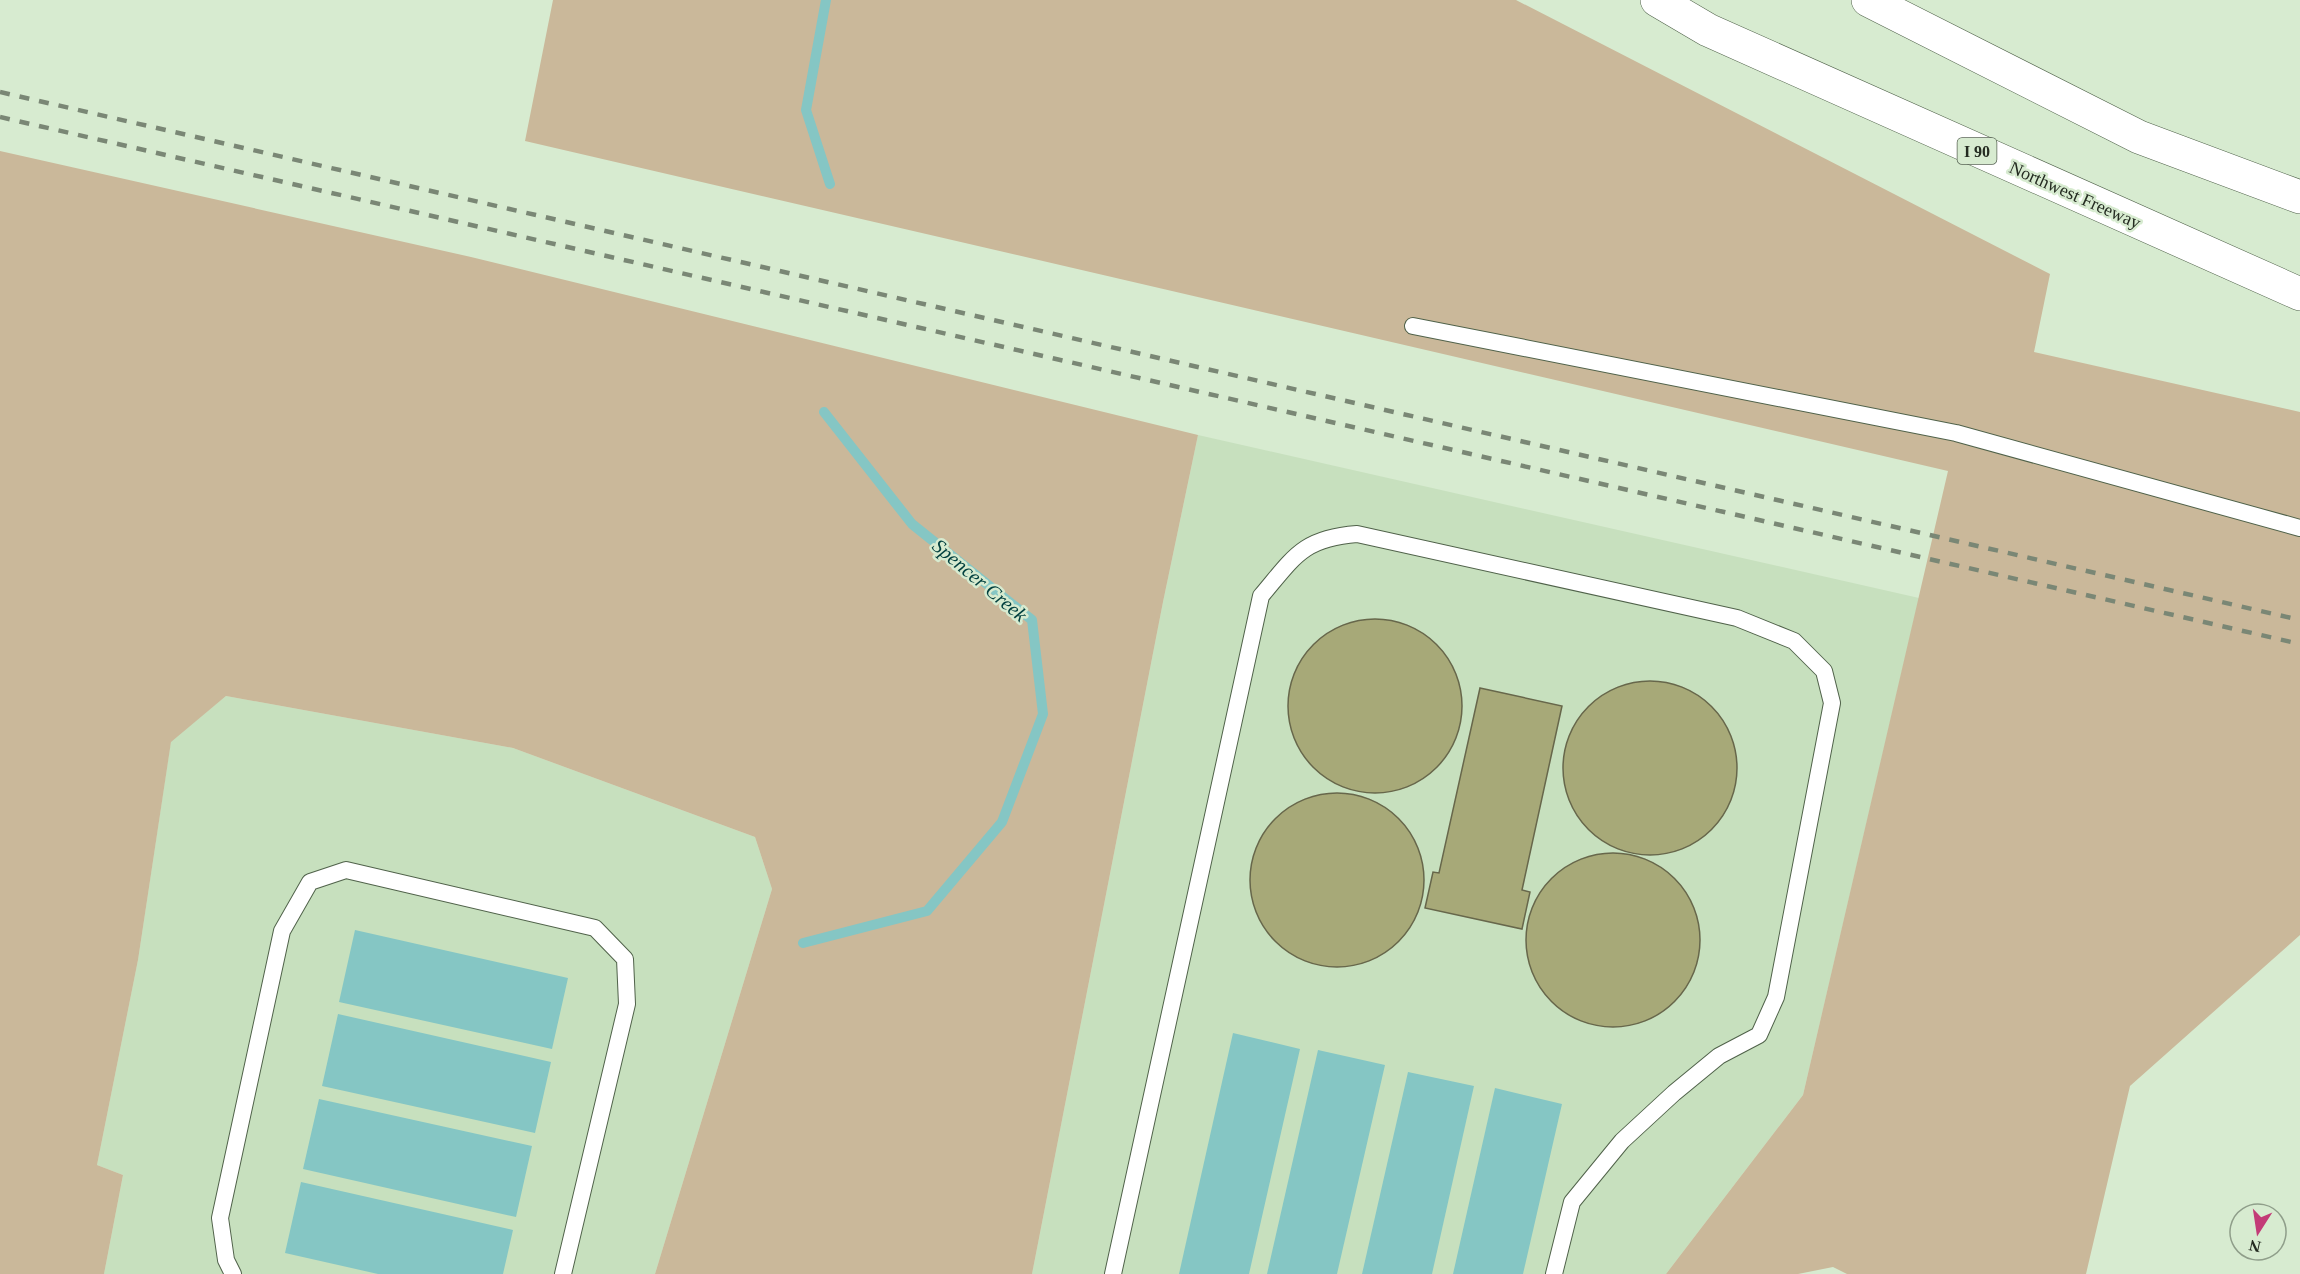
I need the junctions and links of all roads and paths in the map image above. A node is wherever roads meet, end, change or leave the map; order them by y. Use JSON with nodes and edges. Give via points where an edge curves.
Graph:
{"nodes":[{"id":1,"x":1657,"y":0,"type":"edge"},
{"id":2,"x":1868,"y":0,"type":"edge"},
{"id":3,"x":2300,"y":197,"type":"edge"},
{"id":4,"x":2300,"y":294,"type":"edge"},
{"id":5,"x":1413,"y":326,"type":"dead end"},
{"id":6,"x":2300,"y":528,"type":"edge"},
{"id":7,"x":233,"y":1274,"type":"edge"},
{"id":8,"x":563,"y":1274,"type":"edge"},
{"id":9,"x":1113,"y":1274,"type":"edge"},
{"id":10,"x":1554,"y":1274,"type":"edge"}],
"edges":[{"from":1,"to":4,"type":"highway","name":"Northwest Freeway","number":"I 90","via":[[1708,30]]},
{"from":2,"to":3,"type":"highway","via":[[2139,137]]},
{"from":5,"to":6,"type":"lane","via":[[1956,433]]},
{"from":7,"to":8,"type":"lane","via":[[226,1260],[220,1218],[282,931],[310,882],[346,870],[595,928],[625,959],[627,1004]]},
{"from":9,"to":10,"type":"lane","via":[[1261,596],[1298,553],[1329,536],[1358,534],[1737,618],[1794,641],[1824,671],[1827,681],[1832,703],[1776,997],[1759,1035],[1719,1056],[1622,1141],[1572,1202]]}]}
